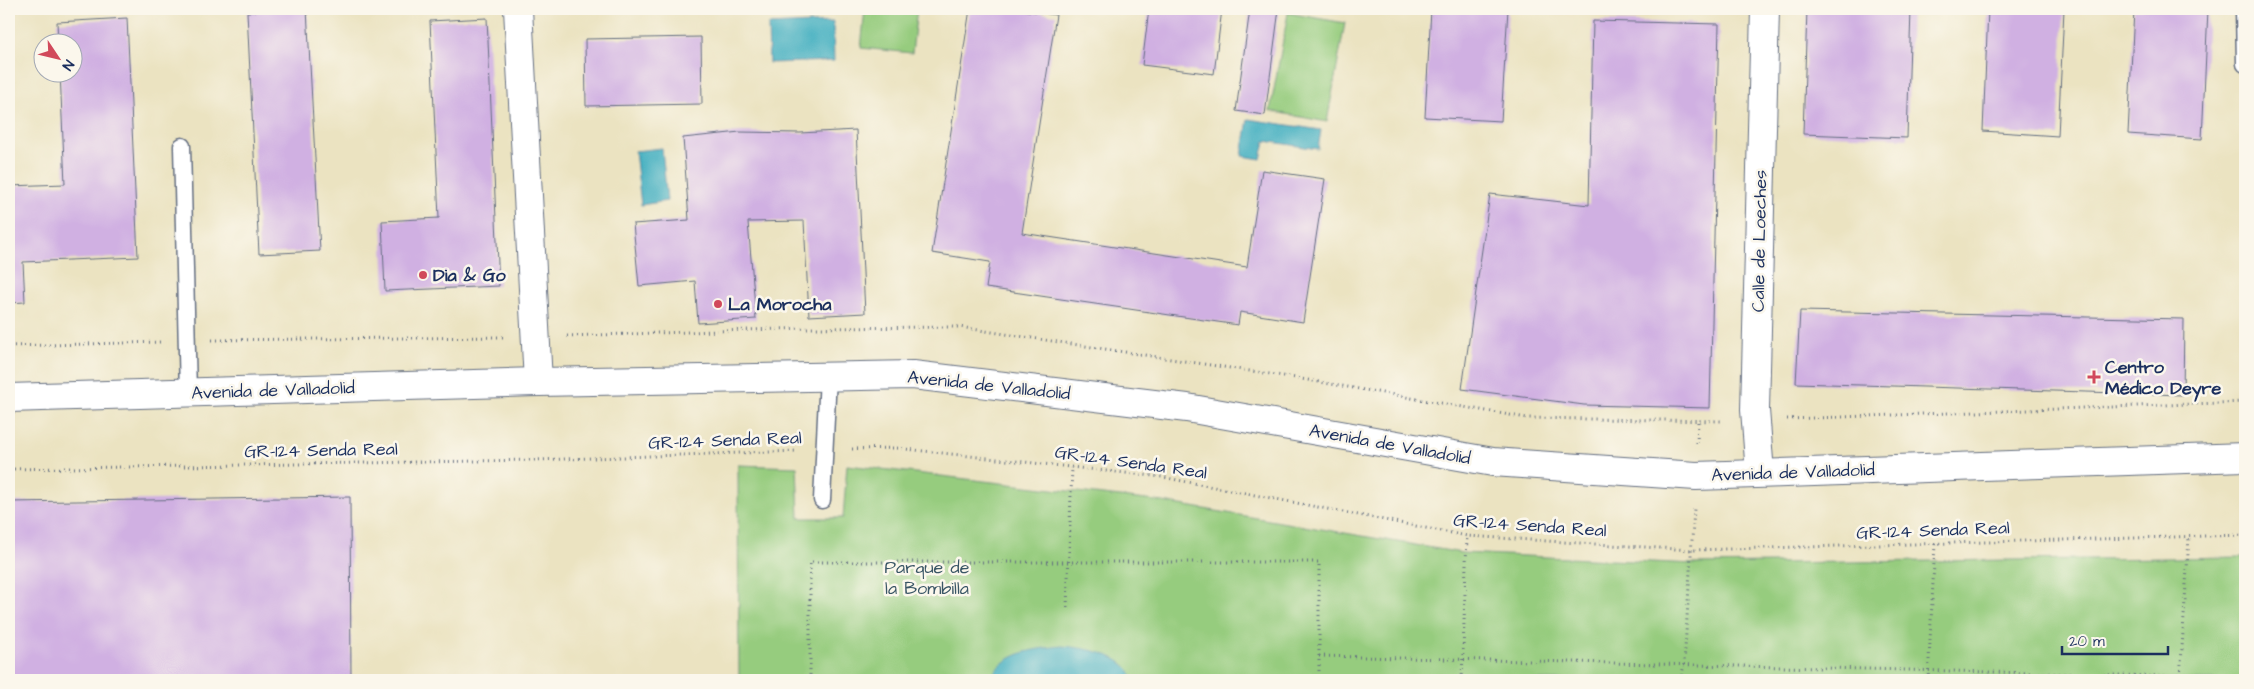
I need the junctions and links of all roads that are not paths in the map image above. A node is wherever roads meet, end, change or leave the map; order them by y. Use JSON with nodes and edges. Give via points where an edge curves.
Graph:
{"nodes":[{"id":1,"x":518,"y":9,"type":"edge"},
{"id":2,"x":1765,"y":9,"type":"edge"},
{"id":3,"x":2244,"y":9,"type":"edge"},
{"id":4,"x":2245,"y":64,"type":"edge"},
{"id":5,"x":182,"y":146,"type":"dead end"},
{"id":6,"x":828,"y":376,"type":"junction"},
{"id":7,"x":538,"y":382,"type":"junction"},
{"id":8,"x":188,"y":393,"type":"junction"},
{"id":9,"x":9,"y":398,"type":"edge"},
{"id":10,"x":2245,"y":457,"type":"edge"},
{"id":11,"x":1760,"y":472,"type":"junction"},
{"id":12,"x":822,"y":500,"type":"dead end"}],
"edges":[{"from":1,"to":7,"type":"main road"},
{"from":2,"to":11,"type":"main road","name":"Calle de Loeches","via":[[1755,410]]},
{"from":3,"to":4,"type":"lane"},
{"from":5,"to":8,"type":"lane"},
{"from":6,"to":7,"type":"main road","name":"Avenida de Valladolid"},
{"from":6,"to":11,"type":"main road","name":"Avenida de Valladolid","via":[[913,375],[1188,408],[1493,462],[1696,476]]},
{"from":6,"to":12,"type":"lane"},
{"from":7,"to":8,"type":"main road","name":"Avenida de Valladolid"},
{"from":8,"to":9,"type":"main road","name":"Avenida de Valladolid"},
{"from":10,"to":11,"type":"main road","name":"Avenida de Valladolid"}]}
